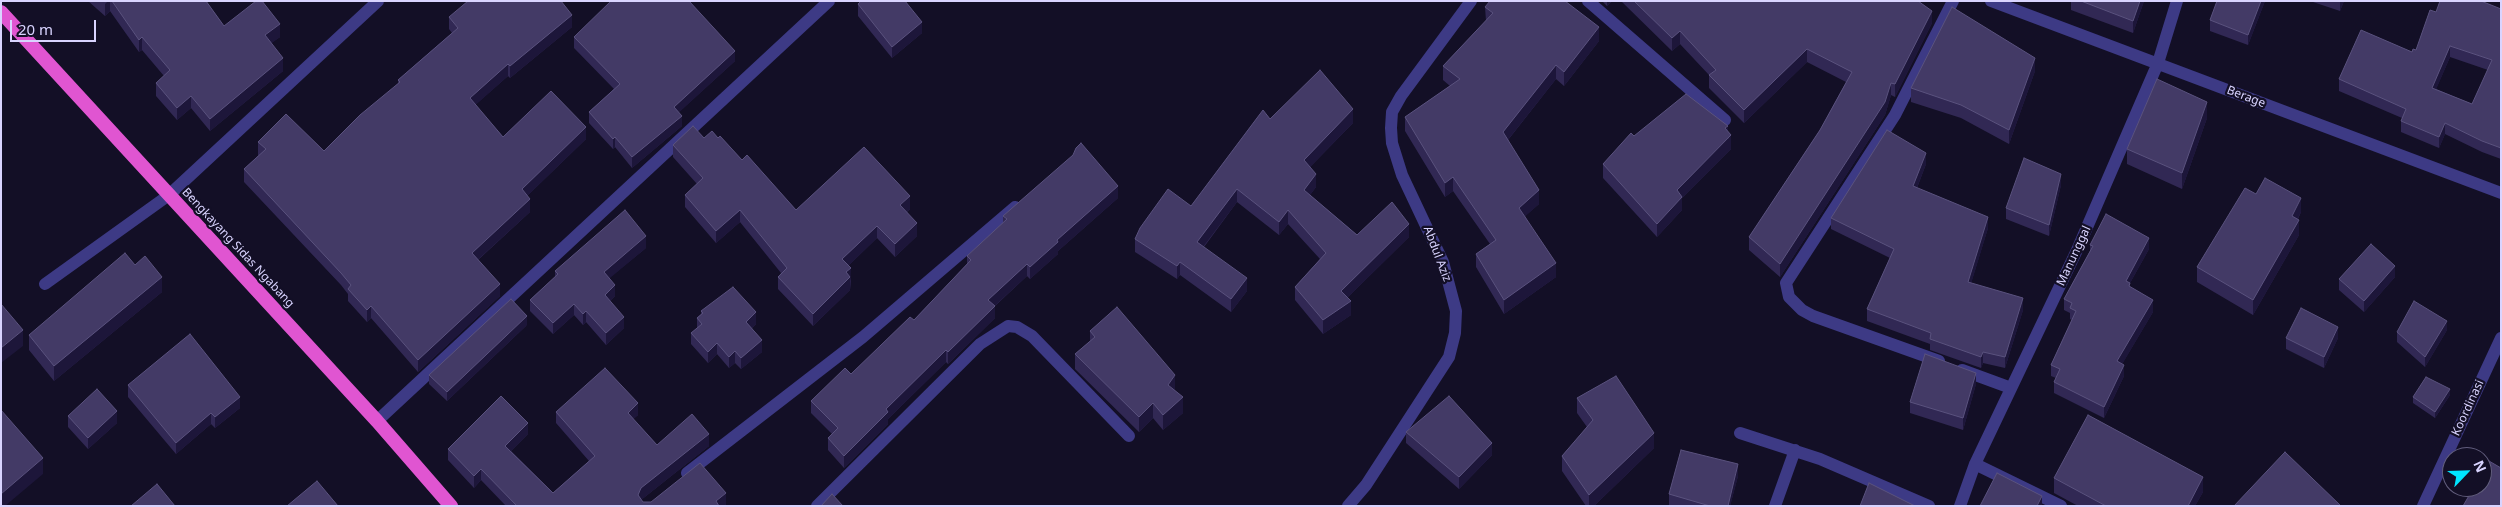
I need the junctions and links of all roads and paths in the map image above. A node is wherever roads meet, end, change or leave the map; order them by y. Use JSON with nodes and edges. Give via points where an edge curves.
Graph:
{"nodes":[{"id":1,"x":378,"y":1,"type":"edge"},
{"id":2,"x":829,"y":1,"type":"edge"},
{"id":3,"x":1471,"y":1,"type":"edge"},
{"id":4,"x":1588,"y":1,"type":"edge"},
{"id":5,"x":1953,"y":1,"type":"edge"},
{"id":6,"x":1991,"y":1,"type":"edge"},
{"id":7,"x":2177,"y":1,"type":"edge"},
{"id":8,"x":1,"y":12,"type":"edge"},
{"id":9,"x":2158,"y":63,"type":"junction"},
{"id":10,"x":1725,"y":120,"type":"dead end"},
{"id":11,"x":2501,"y":193,"type":"edge"},
{"id":12,"x":169,"y":196,"type":"junction"},
{"id":13,"x":1025,"y":198,"type":"edge"},
{"id":14,"x":45,"y":284,"type":"dead end"},
{"id":15,"x":2501,"y":338,"type":"edge"},
{"id":16,"x":2012,"y":388,"type":"junction"},
{"id":17,"x":377,"y":421,"type":"junction"},
{"id":18,"x":1740,"y":433,"type":"dead end"},
{"id":19,"x":1129,"y":436,"type":"dead end"},
{"id":20,"x":1795,"y":450,"type":"junction"},
{"id":21,"x":1975,"y":464,"type":"junction"},
{"id":22,"x":674,"y":483,"type":"edge"},
{"id":23,"x":452,"y":506,"type":"edge"},
{"id":24,"x":817,"y":506,"type":"edge"},
{"id":25,"x":1348,"y":506,"type":"edge"},
{"id":26,"x":1775,"y":506,"type":"edge"},
{"id":27,"x":1929,"y":506,"type":"edge"},
{"id":28,"x":1960,"y":506,"type":"edge"},
{"id":29,"x":2061,"y":506,"type":"edge"},
{"id":30,"x":2423,"y":506,"type":"edge"}],
"edges":[{"from":1,"to":12,"type":"street"},
{"from":2,"to":17,"type":"street"},
{"from":3,"to":25,"type":"street","name":"Abdul Aziz","via":[[1401,96],[1392,112],[1391,128],[1392,143],[1402,174],[1443,262],[1456,311],[1455,333],[1449,357],[1366,485]]},
{"from":4,"to":10,"type":"street"},
{"from":5,"to":16,"type":"street","via":[[1895,115],[1786,283],[1789,298],[1813,316]]},
{"from":6,"to":9,"type":"street","name":"Berage"},
{"from":7,"to":9,"type":"street","name":"Manunggal"},
{"from":8,"to":12,"type":"highway","name":"Bengkayang Sidas Ngabang"},
{"from":9,"to":11,"type":"street","name":"Berage"},
{"from":9,"to":16,"type":"street","name":"Manunggal","via":[[2078,248]]},
{"from":12,"to":14,"type":"street"},
{"from":12,"to":17,"type":"highway","name":"Bengkayang Sidas Ngabang"},
{"from":13,"to":22,"type":"street","via":[[863,337]]},
{"from":15,"to":30,"type":"street","name":"Koordinasi"},
{"from":16,"to":21,"type":"street","name":"Manunggal"},
{"from":17,"to":23,"type":"highway","name":"Bengkayang Sidas Ngabang"},
{"from":18,"to":20,"type":"street"},
{"from":19,"to":24,"type":"street","via":[[1032,336],[1017,327],[1008,326],[980,344]]},
{"from":20,"to":26,"type":"street"},
{"from":20,"to":27,"type":"street"},
{"from":21,"to":28,"type":"street","name":"Manunggal"},
{"from":21,"to":29,"type":"street"}]}
